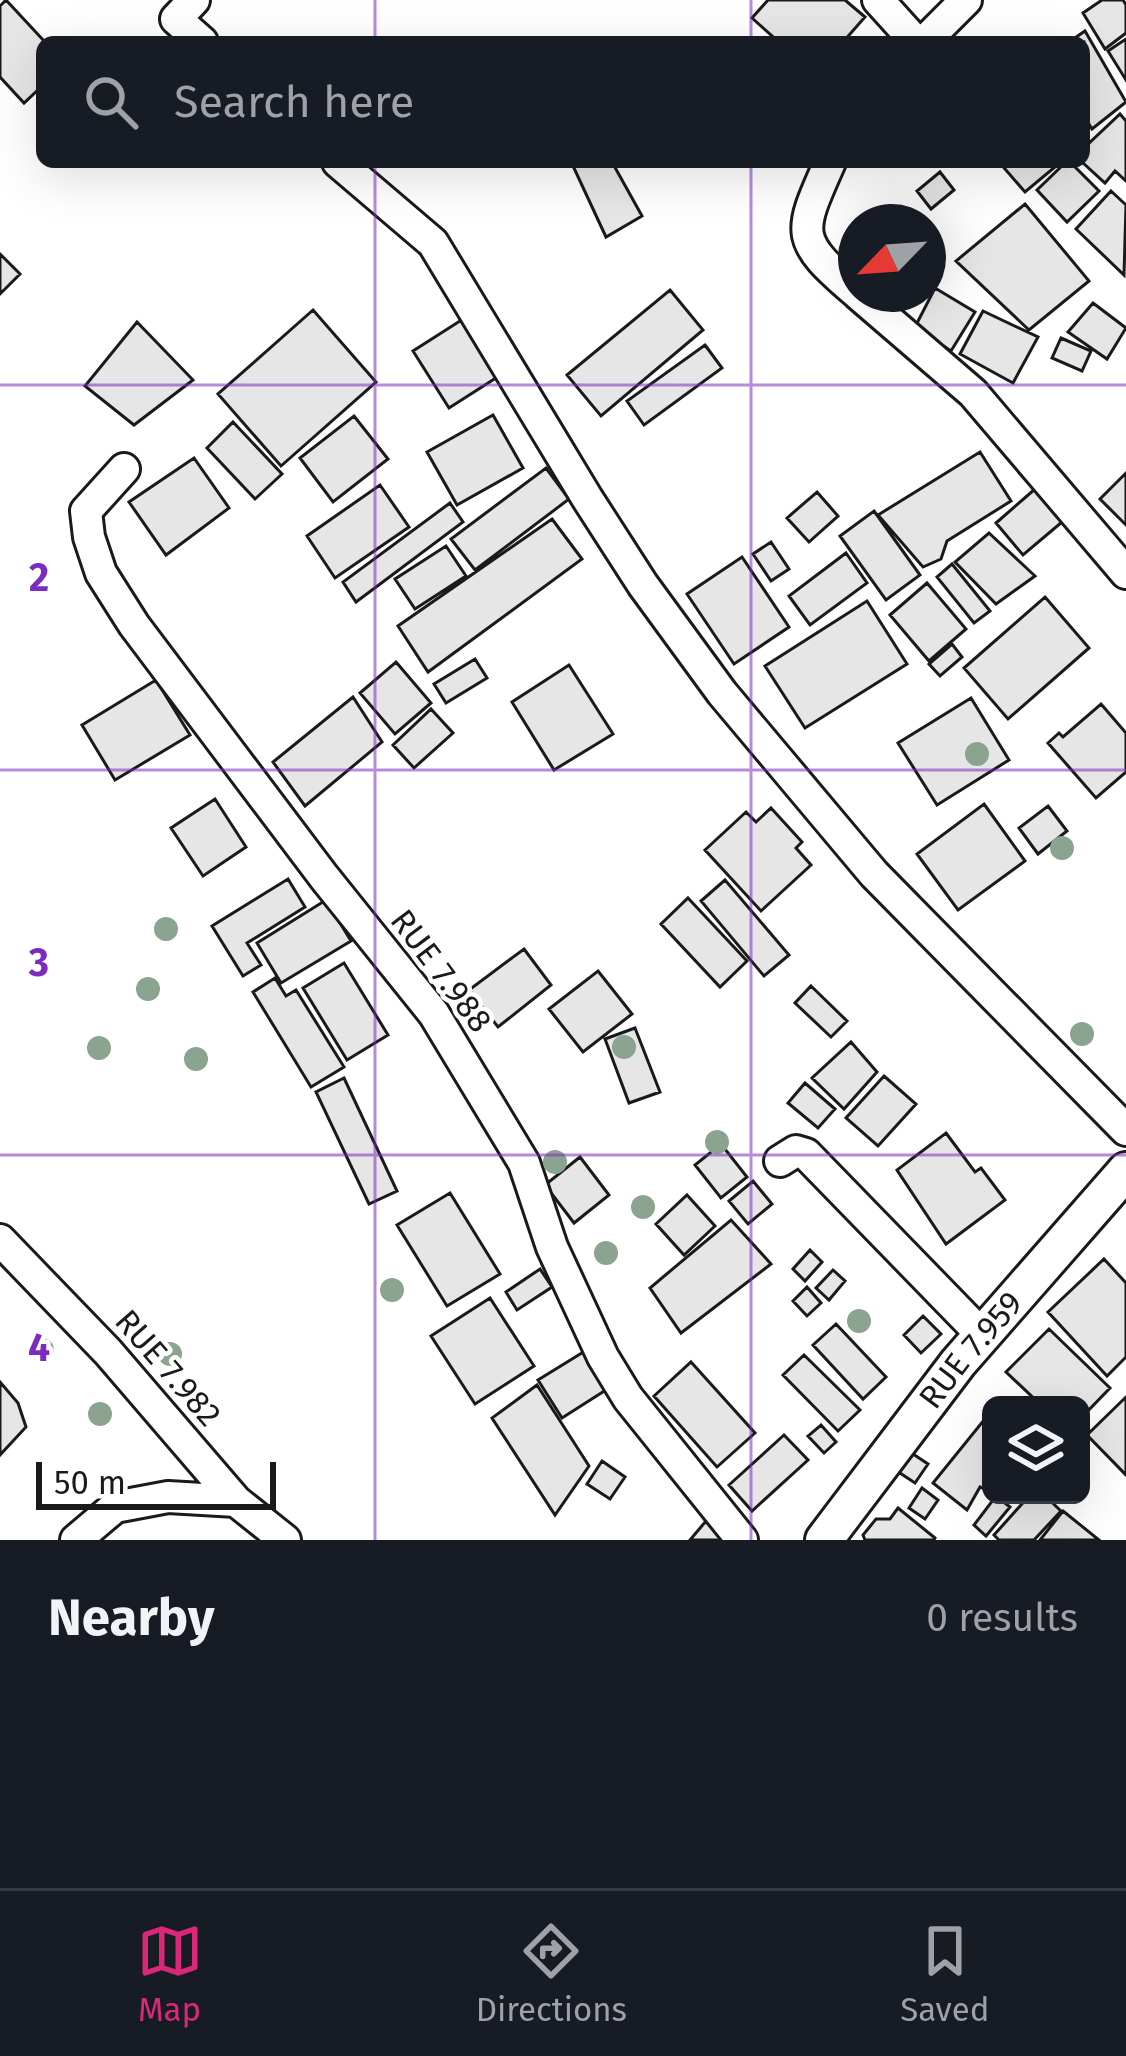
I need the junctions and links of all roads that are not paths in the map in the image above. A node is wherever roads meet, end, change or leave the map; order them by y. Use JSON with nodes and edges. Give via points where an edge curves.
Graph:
{"nodes":[{"id":1,"x":878,"y":0,"type":"edge"},
{"id":2,"x":966,"y":0,"type":"edge"},
{"id":3,"x":185,"y":9,"type":"edge"},
{"id":4,"x":199,"y":36,"type":"edge"},
{"id":5,"x":914,"y":36,"type":"edge"},
{"id":6,"x":927,"y":36,"type":"edge"},
{"id":7,"x":345,"y":168,"type":"edge"},
{"id":8,"x":827,"y":168,"type":"edge"},
{"id":9,"x":838,"y":276,"type":"edge"},
{"id":10,"x":879,"y":312,"type":"edge"},
{"id":11,"x":124,"y":469,"type":"dead end"},
{"id":12,"x":1126,"y":573,"type":"edge"},
{"id":13,"x":1126,"y":1130,"type":"edge"},
{"id":14,"x":779,"y":1161,"type":"dead end"},
{"id":15,"x":1126,"y":1171,"type":"edge"},
{"id":16,"x":0,"y":1240,"type":"edge"},
{"id":17,"x":982,"y":1335,"type":"junction"},
{"id":18,"x":236,"y":1502,"type":"junction"},
{"id":19,"x":76,"y":1540,"type":"edge"},
{"id":20,"x":284,"y":1540,"type":"edge"},
{"id":21,"x":742,"y":1540,"type":"edge"},
{"id":22,"x":824,"y":1540,"type":"edge"}],
"edges":[{"from":1,"to":5,"type":"street"},
{"from":2,"to":6,"type":"street"},
{"from":3,"to":4,"type":"street"},
{"from":7,"to":13,"type":"street","via":[[434,243],[609,533],[722,693],[874,874]]},
{"from":8,"to":9,"type":"street","via":[[806,217],[807,237]]},
{"from":10,"to":12,"type":"street","via":[[973,393]]},
{"from":11,"to":21,"type":"street","name":"RUE 7.988","via":[[86,511],[100,573],[434,1014],[524,1163],[552,1246],[628,1398]]},
{"from":14,"to":17,"type":"street","via":[[796,1151],[816,1162]]},
{"from":15,"to":17,"type":"street","name":"RUE 7.959"},
{"from":16,"to":18,"type":"street","name":"RUE 7.982"},
{"from":17,"to":22,"type":"street","name":"RUE 7.959"},
{"from":18,"to":19,"type":"street","via":[[168,1497],[115,1507]]},
{"from":18,"to":20,"type":"street","name":"RUE 7.982"}]}
